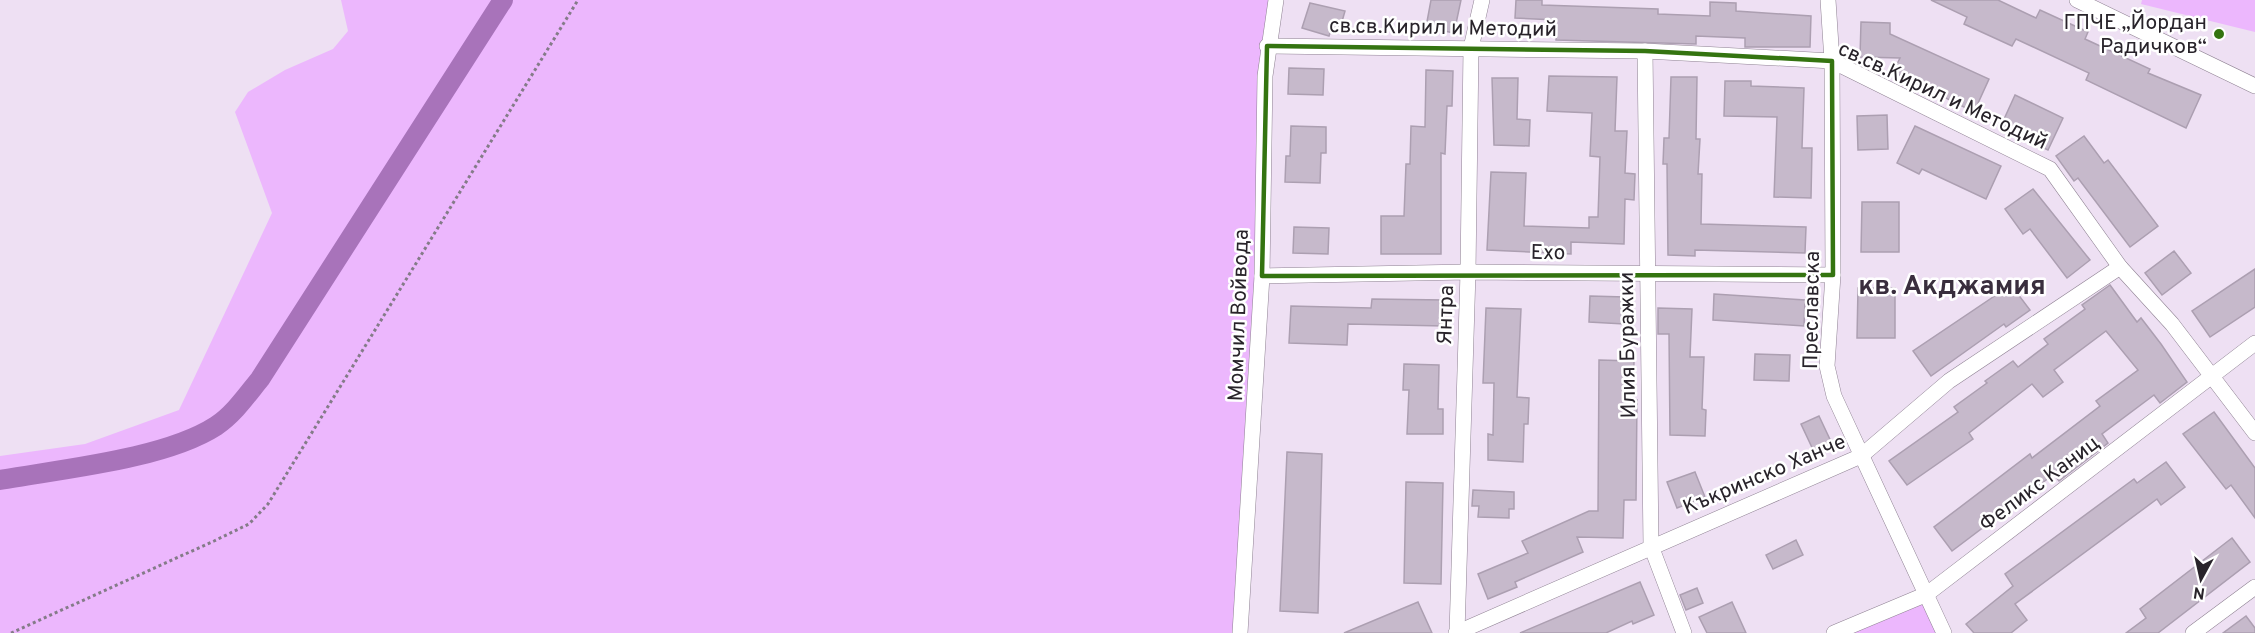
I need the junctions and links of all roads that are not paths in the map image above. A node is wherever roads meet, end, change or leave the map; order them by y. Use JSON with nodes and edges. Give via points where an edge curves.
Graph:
{"nodes":[{"id":1,"x":1276,"y":0,"type":"edge"},
{"id":2,"x":1482,"y":0,"type":"edge"},
{"id":3,"x":1828,"y":0,"type":"edge"},
{"id":4,"x":2077,"y":0,"type":"edge"},
{"id":5,"x":1267,"y":46,"type":"junction"},
{"id":6,"x":1471,"y":48,"type":"junction"},
{"id":7,"x":1645,"y":51,"type":"junction"},
{"id":8,"x":1832,"y":61,"type":"junction"},
{"id":9,"x":2255,"y":86,"type":"edge"},
{"id":10,"x":2120,"y":267,"type":"junction"},
{"id":11,"x":1468,"y":272,"type":"junction"},
{"id":12,"x":1647,"y":274,"type":"junction"},
{"id":13,"x":1833,"y":275,"type":"junction"},
{"id":14,"x":1262,"y":276,"type":"junction"},
{"id":15,"x":2255,"y":343,"type":"edge"},
{"id":16,"x":2212,"y":378,"type":"junction"},
{"id":17,"x":2255,"y":433,"type":"edge"},
{"id":18,"x":1861,"y":456,"type":"junction"},
{"id":19,"x":1651,"y":546,"type":"junction"},
{"id":20,"x":2255,"y":587,"type":"edge"},
{"id":21,"x":1927,"y":594,"type":"junction"},
{"id":22,"x":1240,"y":633,"type":"edge"},
{"id":23,"x":1456,"y":633,"type":"edge"},
{"id":24,"x":1684,"y":633,"type":"edge"},
{"id":25,"x":1834,"y":633,"type":"edge"},
{"id":26,"x":1944,"y":633,"type":"edge"},
{"id":27,"x":2193,"y":633,"type":"edge"}],
"edges":[{"from":1,"to":5,"type":"street","name":"Момчил Войвода"},
{"from":2,"to":6,"type":"street","name":"Янтра"},
{"from":3,"to":8,"type":"street","name":"Преславска"},
{"from":4,"to":9,"type":"street"},
{"from":5,"to":6,"type":"street","name":"св.св.Кирил и Методий"},
{"from":5,"to":14,"type":"street","name":"Момчил Войвода"},
{"from":6,"to":7,"type":"street","name":"св.св.Кирил и Методий"},
{"from":6,"to":11,"type":"street","name":"Янтра"},
{"from":7,"to":8,"type":"street","name":"св.св.Кирил и Методий"},
{"from":7,"to":12,"type":"street","name":"Илия Буражки"},
{"from":8,"to":10,"type":"street","name":"св.св.Кирил и Методий","via":[[2050,169]]},
{"from":8,"to":13,"type":"street","name":"Преславска"},
{"from":10,"to":16,"type":"street","name":"св.св.Кирил и Методий","via":[[2172,324]]},
{"from":10,"to":18,"type":"street","name":"Къкринско Ханче","via":[[1949,381]]},
{"from":11,"to":12,"type":"street","name":"Ехо"},
{"from":11,"to":14,"type":"street","name":"Ехо"},
{"from":11,"to":23,"type":"street","name":"Янтра"},
{"from":12,"to":13,"type":"street","name":"Ехо"},
{"from":12,"to":19,"type":"street","name":"Илия Буражки"},
{"from":13,"to":18,"type":"street","name":"Преславска","via":[[1827,366],[1834,396]]},
{"from":14,"to":22,"type":"street","name":"Момчил Войвода"},
{"from":15,"to":16,"type":"street","name":"Феликс Каниц"},
{"from":16,"to":17,"type":"street","name":"св.св.Кирил и Методий"},
{"from":16,"to":21,"type":"street","name":"Феликс Каниц"},
{"from":18,"to":19,"type":"street","name":"Къкринско Ханче"},
{"from":18,"to":21,"type":"street","name":"Преславска"},
{"from":19,"to":23,"type":"street","name":"Къкринско Ханче"},
{"from":19,"to":24,"type":"street","name":"Илия Буражки"},
{"from":20,"to":27,"type":"street"},
{"from":21,"to":25,"type":"street","name":"Феликс Каниц"},
{"from":21,"to":26,"type":"street","name":"Преславска"}]}
